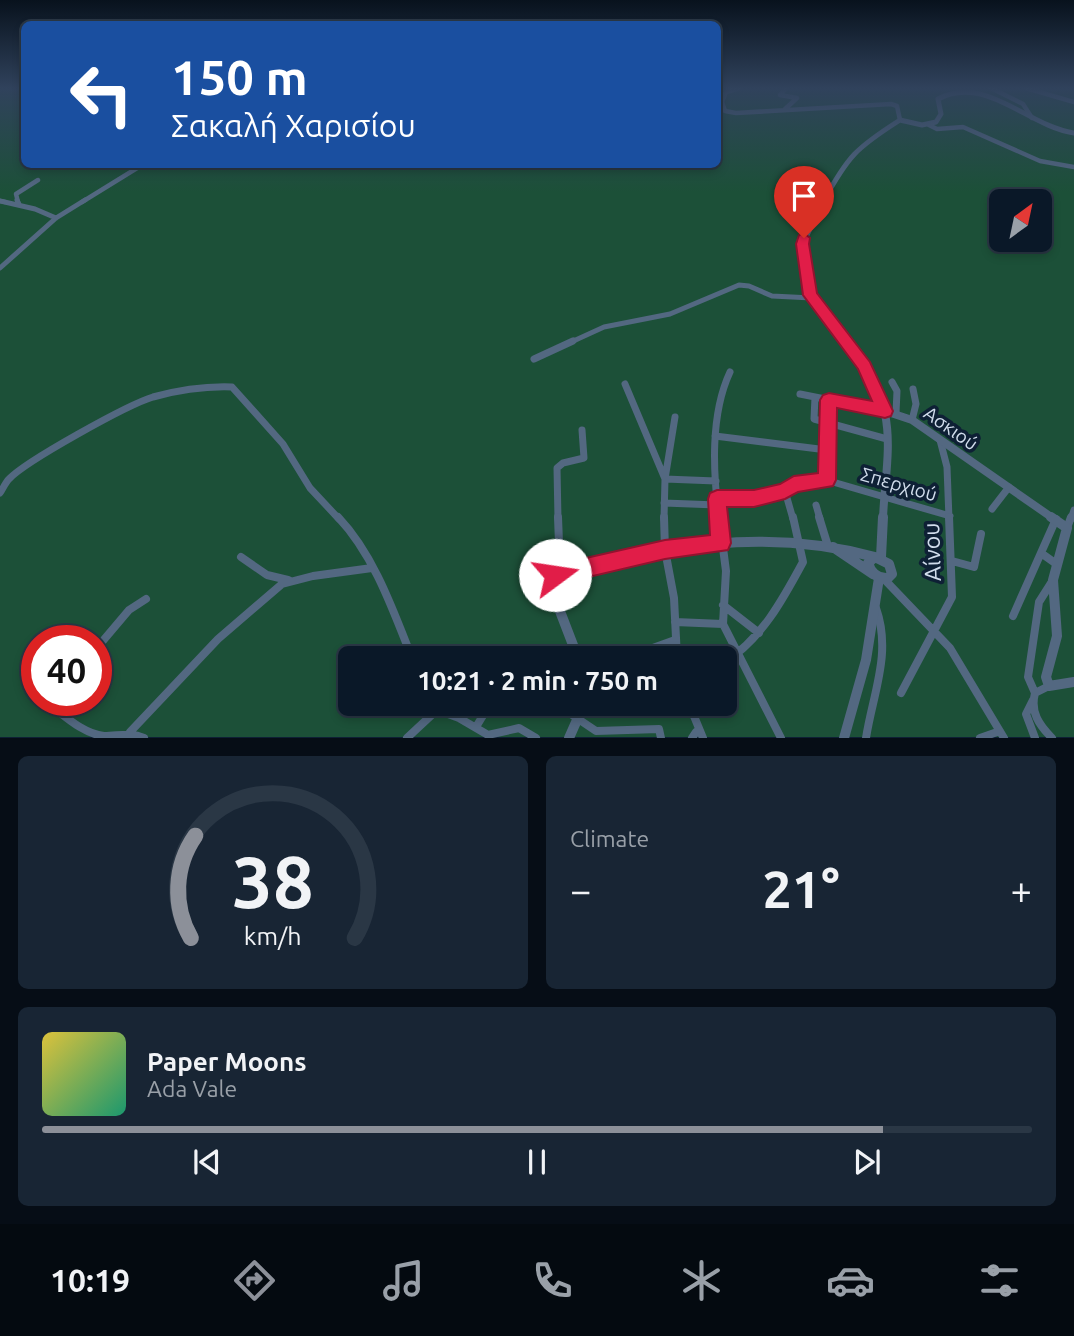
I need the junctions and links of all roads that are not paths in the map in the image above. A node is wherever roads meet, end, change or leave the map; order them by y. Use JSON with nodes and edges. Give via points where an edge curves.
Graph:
{"nodes":[{"id":1,"x":896,"y":122,"type":"edge"},
{"id":2,"x":914,"y":122,"type":"edge"},
{"id":3,"x":932,"y":122,"type":"edge"},
{"id":4,"x":1041,"y":122,"type":"edge"},
{"id":5,"x":929,"y":125,"type":"junction"},
{"id":6,"x":1074,"y":133,"type":"edge"},
{"id":7,"x":1074,"y":167,"type":"edge"},
{"id":8,"x":137,"y":168,"type":"edge"},
{"id":9,"x":38,"y":180,"type":"dead end"},
{"id":10,"x":0,"y":201,"type":"edge"},
{"id":11,"x":19,"y":204,"type":"junction"},
{"id":12,"x":56,"y":218,"type":"junction"},
{"id":13,"x":0,"y":268,"type":"edge"},
{"id":14,"x":812,"y":298,"type":"junction"},
{"id":15,"x":534,"y":359,"type":"dead end"},
{"id":16,"x":730,"y":372,"type":"dead end"},
{"id":17,"x":892,"y":382,"type":"dead end"},
{"id":18,"x":625,"y":384,"type":"dead end"},
{"id":19,"x":913,"y":389,"type":"dead end"},
{"id":20,"x":800,"y":394,"type":"dead end"},
{"id":21,"x":815,"y":397,"type":"junction"},
{"id":22,"x":829,"y":400,"type":"junction"},
{"id":23,"x":885,"y":411,"type":"junction"},
{"id":24,"x":896,"y":413,"type":"junction"},
{"id":25,"x":674,"y":417,"type":"dead end"},
{"id":26,"x":912,"y":420,"type":"junction"},
{"id":27,"x":828,"y":423,"type":"junction"},
{"id":28,"x":582,"y":430,"type":"dead end"},
{"id":29,"x":715,"y":436,"type":"junction"},
{"id":30,"x":887,"y":439,"type":"junction"},
{"id":31,"x":940,"y":440,"type":"junction"},
{"id":32,"x":827,"y":450,"type":"junction"},
{"id":33,"x":665,"y":479,"type":"junction"},
{"id":34,"x":827,"y":480,"type":"junction"},
{"id":35,"x":716,"y":481,"type":"junction"},
{"id":36,"x":1009,"y":487,"type":"junction"},
{"id":37,"x":785,"y":491,"type":"junction"},
{"id":38,"x":0,"y":493,"type":"edge"},
{"id":39,"x":884,"y":496,"type":"junction"},
{"id":40,"x":717,"y":502,"type":"junction"},
{"id":41,"x":664,"y":503,"type":"junction"},
{"id":42,"x":816,"y":505,"type":"dead end"},
{"id":43,"x":992,"y":509,"type":"dead end"},
{"id":44,"x":1074,"y":510,"type":"edge"},
{"id":45,"x":950,"y":516,"type":"junction"},
{"id":46,"x":1056,"y":519,"type":"junction"},
{"id":47,"x":1067,"y":528,"type":"junction"},
{"id":48,"x":981,"y":534,"type":"dead end"},
{"id":49,"x":799,"y":539,"type":"junction"},
{"id":50,"x":721,"y":543,"type":"junction"},
{"id":51,"x":827,"y":543,"type":"junction"},
{"id":52,"x":665,"y":550,"type":"junction"},
{"id":53,"x":1041,"y":553,"type":"junction"},
{"id":54,"x":878,"y":557,"type":"junction"},
{"id":55,"x":241,"y":558,"type":"dead end"},
{"id":56,"x":952,"y":561,"type":"junction"},
{"id":57,"x":1055,"y":563,"type":"junction"},
{"id":58,"x":372,"y":568,"type":"junction"},
{"id":59,"x":555,"y":575,"type":"junction"},
{"id":60,"x":879,"y":577,"type":"junction"},
{"id":61,"x":290,"y":580,"type":"junction"},
{"id":62,"x":1052,"y":580,"type":"junction"},
{"id":63,"x":143,"y":598,"type":"dead end"},
{"id":64,"x":723,"y":605,"type":"junction"},
{"id":65,"x":876,"y":608,"type":"junction"},
{"id":66,"x":1013,"y":615,"type":"dead end"},
{"id":67,"x":675,"y":622,"type":"junction"},
{"id":68,"x":723,"y":624,"type":"junction"},
{"id":69,"x":112,"y":630,"type":"edge"},
{"id":70,"x":935,"y":632,"type":"junction"},
{"id":71,"x":759,"y":633,"type":"junction"},
{"id":72,"x":675,"y":640,"type":"junction"},
{"id":73,"x":408,"y":646,"type":"edge"},
{"id":74,"x":574,"y":646,"type":"edge"},
{"id":75,"x":658,"y":646,"type":"edge"},
{"id":76,"x":676,"y":646,"type":"edge"},
{"id":77,"x":740,"y":655,"type":"junction"},
{"id":78,"x":737,"y":656,"type":"edge"},
{"id":79,"x":1074,"y":682,"type":"edge"},
{"id":80,"x":1049,"y":685,"type":"junction"},
{"id":81,"x":901,"y":693,"type":"dead end"},
{"id":82,"x":1034,"y":697,"type":"junction"},
{"id":83,"x":66,"y":716,"type":"edge"},
{"id":84,"x":427,"y":716,"type":"edge"},
{"id":85,"x":456,"y":716,"type":"edge"},
{"id":86,"x":483,"y":716,"type":"edge"},
{"id":87,"x":575,"y":716,"type":"edge"},
{"id":88,"x":692,"y":716,"type":"edge"},
{"id":89,"x":578,"y":718,"type":"junction"},
{"id":90,"x":477,"y":727,"type":"junction"},
{"id":91,"x":130,"y":732,"type":"junction"},
{"id":92,"x":596,"y":734,"type":"edge"},
{"id":93,"x":1002,"y":734,"type":"edge"},
{"id":94,"x":697,"y":736,"type":"edge"},
{"id":95,"x":144,"y":737,"type":"edge"},
{"id":96,"x":409,"y":737,"type":"edge"},
{"id":97,"x":536,"y":737,"type":"edge"},
{"id":98,"x":569,"y":737,"type":"edge"},
{"id":99,"x":661,"y":737,"type":"edge"},
{"id":100,"x":781,"y":737,"type":"edge"},
{"id":101,"x":844,"y":737,"type":"edge"},
{"id":102,"x":866,"y":737,"type":"edge"},
{"id":103,"x":979,"y":737,"type":"edge"},
{"id":104,"x":1035,"y":737,"type":"edge"},
{"id":105,"x":1052,"y":737,"type":"edge"}],
"edges":[{"from":1,"to":14,"type":"street","via":[[845,162],[812,220],[802,244]]},
{"from":2,"to":5,"type":"street"},
{"from":3,"to":5,"type":"street"},
{"from":4,"to":6,"type":"street"},
{"from":5,"to":7,"type":"street","via":[[937,129],[963,127],[1040,161]]},
{"from":8,"to":12,"type":"street"},
{"from":9,"to":11,"type":"street","via":[[16,194]]},
{"from":10,"to":11,"type":"street"},
{"from":11,"to":12,"type":"street"},
{"from":12,"to":13,"type":"street"},
{"from":14,"to":15,"type":"street","via":[[772,296],[742,285],[670,314],[604,327]]},
{"from":14,"to":23,"type":"street","via":[[865,366]]},
{"from":16,"to":29,"type":"street","via":[[722,389]]},
{"from":17,"to":24,"type":"street","via":[[897,391]]},
{"from":18,"to":33,"type":"street"},
{"from":19,"to":26,"type":"street"},
{"from":20,"to":21,"type":"street","name":"Ασκιού"},
{"from":21,"to":22,"type":"street","name":"Ασκιού"},
{"from":21,"to":27,"type":"street","via":[[814,419]]},
{"from":22,"to":23,"type":"street","name":"Ασκιού"},
{"from":22,"to":27,"type":"street"},
{"from":23,"to":24,"type":"street","name":"Ασκιού"},
{"from":23,"to":30,"type":"street"},
{"from":24,"to":26,"type":"street","name":"Ασκιού"},
{"from":25,"to":33,"type":"street"},
{"from":26,"to":31,"type":"street","name":"Ασκιού"},
{"from":27,"to":30,"type":"street"},
{"from":27,"to":32,"type":"street"},
{"from":28,"to":59,"type":"street","via":[[584,457],[557,468]]},
{"from":29,"to":32,"type":"street"},
{"from":29,"to":35,"type":"street"},
{"from":30,"to":39,"type":"street"},
{"from":31,"to":36,"type":"street","name":"Ασκιού"},
{"from":31,"to":45,"type":"street","name":"Αίνου"},
{"from":32,"to":34,"type":"street"},
{"from":33,"to":35,"type":"street"},
{"from":33,"to":41,"type":"street"},
{"from":34,"to":37,"type":"street","name":"Σπερχιού","via":[[794,484]]},
{"from":34,"to":39,"type":"street","name":"Σπερχιού"},
{"from":35,"to":40,"type":"street"},
{"from":36,"to":43,"type":"street"},
{"from":36,"to":46,"type":"street","name":"Ασκιού"},
{"from":37,"to":40,"type":"street","name":"Σπερχιού"},
{"from":37,"to":49,"type":"street"},
{"from":38,"to":58,"type":"street","via":[[20,470],[141,402],[204,386],[232,387],[283,444],[310,488],[349,528]]},
{"from":39,"to":45,"type":"street","name":"Σπερχιού"},
{"from":39,"to":54,"type":"street"},
{"from":40,"to":41,"type":"street","name":"Σπερχιού"},
{"from":40,"to":50,"type":"street"},
{"from":41,"to":52,"type":"street"},
{"from":42,"to":51,"type":"street"},
{"from":44,"to":47,"type":"street"},
{"from":45,"to":56,"type":"street","name":"Αίνου"},
{"from":46,"to":47,"type":"street","name":"Ασκιού"},
{"from":46,"to":53,"type":"street"},
{"from":47,"to":57,"type":"street"},
{"from":48,"to":56,"type":"street","via":[[974,567]]},
{"from":49,"to":50,"type":"street"},
{"from":49,"to":51,"type":"street"},
{"from":49,"to":71,"type":"street","via":[[803,562]]},
{"from":50,"to":52,"type":"street"},
{"from":50,"to":64,"type":"street","via":[[726,571]]},
{"from":51,"to":54,"type":"street"},
{"from":51,"to":60,"type":"street"},
{"from":52,"to":59,"type":"street"},
{"from":52,"to":67,"type":"street"},
{"from":53,"to":57,"type":"street"},
{"from":53,"to":66,"type":"street"},
{"from":54,"to":60,"type":"street","via":[[868,563]]},
{"from":54,"to":60,"type":"street","via":[[892,570],[891,577]]},
{"from":55,"to":61,"type":"street","via":[[275,578]]},
{"from":56,"to":70,"type":"street","name":"Αίνου","via":[[952,597]]},
{"from":57,"to":62,"type":"street"},
{"from":58,"to":61,"type":"street"},
{"from":58,"to":73,"type":"street"},
{"from":59,"to":74,"type":"street","via":[[557,599]]},
{"from":60,"to":65,"type":"street"},
{"from":60,"to":70,"type":"street"},
{"from":61,"to":91,"type":"street","via":[[229,628]]},
{"from":62,"to":80,"type":"street","via":[[1057,636],[1045,677]]},
{"from":62,"to":82,"type":"street","via":[[1039,602],[1028,677]]},
{"from":63,"to":69,"type":"street"},
{"from":64,"to":68,"type":"street"},
{"from":64,"to":71,"type":"street"},
{"from":65,"to":101,"type":"street"},
{"from":65,"to":102,"type":"street","via":[[885,640]]},
{"from":67,"to":68,"type":"street"},
{"from":67,"to":72,"type":"street"},
{"from":68,"to":77,"type":"street"},
{"from":70,"to":81,"type":"street","name":"Αίνου"},
{"from":70,"to":93,"type":"street","via":[[961,663]]},
{"from":71,"to":77,"type":"street"},
{"from":72,"to":75,"type":"street"},
{"from":72,"to":76,"type":"street"},
{"from":77,"to":78,"type":"street"},
{"from":77,"to":100,"type":"street"},
{"from":79,"to":80,"type":"street"},
{"from":80,"to":82,"type":"street"},
{"from":82,"to":104,"type":"street","via":[[1024,716]]},
{"from":82,"to":105,"type":"street","via":[[1038,721]]},
{"from":83,"to":91,"type":"street","via":[[101,736]]},
{"from":84,"to":96,"type":"street"},
{"from":85,"to":90,"type":"street"},
{"from":86,"to":90,"type":"street"},
{"from":87,"to":89,"type":"street"},
{"from":88,"to":94,"type":"street"},
{"from":89,"to":92,"type":"street"},
{"from":89,"to":98,"type":"street"},
{"from":90,"to":97,"type":"street","via":[[493,735],[522,729]]},
{"from":91,"to":95,"type":"street"},
{"from":92,"to":99,"type":"street","via":[[659,729]]},
{"from":93,"to":103,"type":"street"}]}
